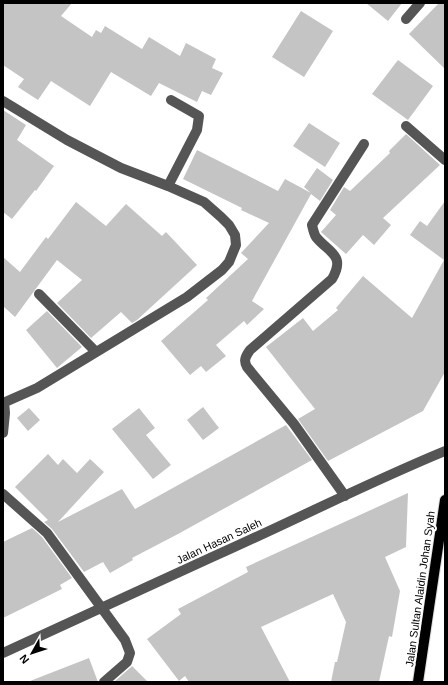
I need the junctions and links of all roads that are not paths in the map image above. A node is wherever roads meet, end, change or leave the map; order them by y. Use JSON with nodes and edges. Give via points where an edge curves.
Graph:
{"nodes":[{"id":1,"x":420,"y":3,"type":"edge"},
{"id":2,"x":406,"y":19,"type":"dead end"},
{"id":3,"x":171,"y":100,"type":"dead end"},
{"id":4,"x":3,"y":101,"type":"edge"},
{"id":5,"x":406,"y":126,"type":"dead end"},
{"id":6,"x":364,"y":144,"type":"dead end"},
{"id":7,"x":445,"y":160,"type":"edge"},
{"id":8,"x":168,"y":186,"type":"junction"},
{"id":9,"x":39,"y":294,"type":"dead end"},
{"id":10,"x":96,"y":352,"type":"junction"},
{"id":11,"x":3,"y":402,"type":"edge"},
{"id":12,"x":3,"y":433,"type":"edge"},
{"id":13,"x":445,"y":451,"type":"edge"},
{"id":14,"x":3,"y":494,"type":"edge"},
{"id":15,"x":345,"y":496,"type":"junction"},
{"id":16,"x":445,"y":500,"type":"edge"},
{"id":17,"x":102,"y":606,"type":"junction"},
{"id":18,"x":3,"y":653,"type":"edge"},
{"id":19,"x":104,"y":682,"type":"edge"},
{"id":20,"x":418,"y":682,"type":"edge"}],
"edges":[{"from":1,"to":2,"type":"street"},
{"from":3,"to":8,"type":"street","via":[[199,116],[197,130]]},
{"from":4,"to":8,"type":"street","via":[[67,140],[120,168]]},
{"from":5,"to":7,"type":"street"},
{"from":6,"to":15,"type":"street","via":[[312,225],[315,236],[336,257],[338,269],[332,279],[250,350],[244,362],[294,424]]},
{"from":8,"to":10,"type":"street","via":[[204,202],[229,225],[235,235],[234,252],[222,270],[187,297]]},
{"from":9,"to":10,"type":"street"},
{"from":10,"to":11,"type":"street","via":[[37,388]]},
{"from":11,"to":12,"type":"street"},
{"from":13,"to":15,"type":"street","name":"Jalan Hasan Saleh"},
{"from":14,"to":17,"type":"street","via":[[47,533]]},
{"from":15,"to":17,"type":"street","name":"Jalan Hasan Saleh"},
{"from":16,"to":20,"type":"main road","name":"Jalan Sultan Alaidin Johan Syah"},
{"from":17,"to":18,"type":"street","name":"Jalan Hasan Saleh"},
{"from":17,"to":19,"type":"street","via":[[125,640],[130,653],[127,662]]}]}
